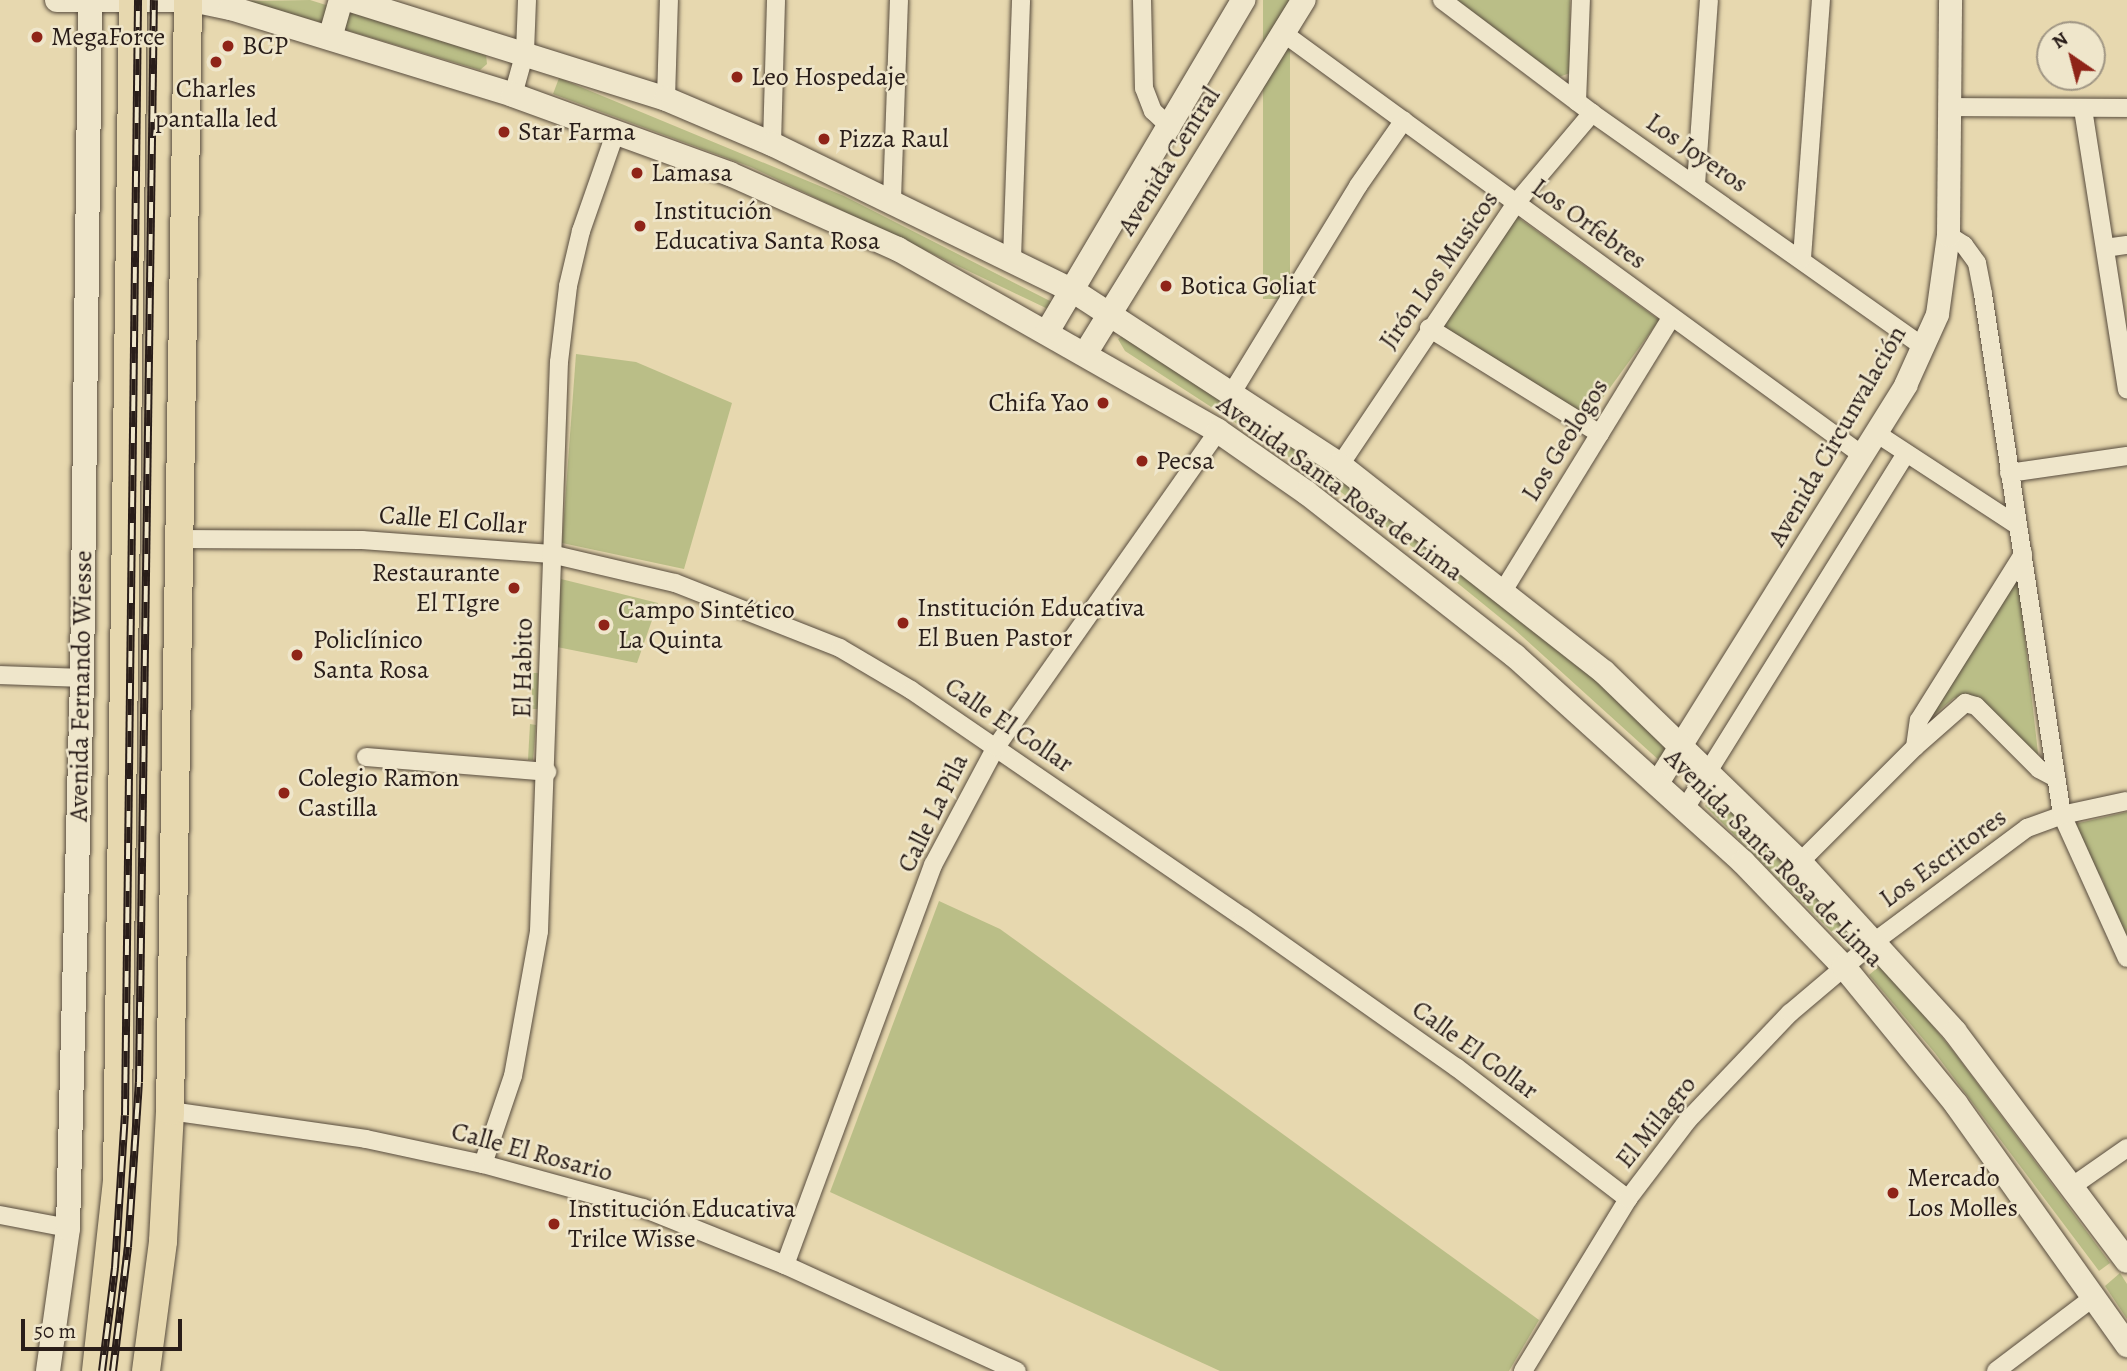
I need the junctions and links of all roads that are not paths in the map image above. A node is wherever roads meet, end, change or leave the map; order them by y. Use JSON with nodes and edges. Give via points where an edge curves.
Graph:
{"nodes":[{"id":1,"x":57,"y":0,"type":"edge"},
{"id":2,"x":176,"y":0,"type":"edge"},
{"id":3,"x":190,"y":0,"type":"edge"},
{"id":4,"x":341,"y":0,"type":"edge"},
{"id":5,"x":351,"y":0,"type":"edge"},
{"id":6,"x":527,"y":0,"type":"edge"},
{"id":7,"x":668,"y":0,"type":"edge"},
{"id":8,"x":776,"y":0,"type":"edge"},
{"id":9,"x":899,"y":0,"type":"edge"},
{"id":10,"x":1021,"y":0,"type":"edge"},
{"id":11,"x":1142,"y":0,"type":"edge"},
{"id":12,"x":1244,"y":0,"type":"edge"},
{"id":13,"x":1304,"y":0,"type":"edge"},
{"id":14,"x":1442,"y":0,"type":"edge"},
{"id":15,"x":1581,"y":0,"type":"edge"},
{"id":16,"x":1709,"y":0,"type":"edge"},
{"id":17,"x":1821,"y":0,"type":"edge"},
{"id":18,"x":1950,"y":0,"type":"edge"},
{"id":19,"x":90,"y":1,"type":"edge"},
{"id":20,"x":134,"y":1,"type":"edge"},
{"id":21,"x":231,"y":4,"type":"edge"},
{"id":22,"x":1286,"y":35,"type":"junction"},
{"id":23,"x":330,"y":38,"type":"junction"},
{"id":24,"x":525,"y":52,"type":"junction"},
{"id":25,"x":513,"y":95,"type":"junction"},
{"id":26,"x":666,"y":99,"type":"junction"},
{"id":27,"x":1577,"y":102,"type":"junction"},
{"id":28,"x":1949,"y":107,"type":"junction"},
{"id":29,"x":2127,"y":108,"type":"edge"},
{"id":30,"x":2083,"y":109,"type":"junction"},
{"id":31,"x":1592,"y":113,"type":"junction"},
{"id":32,"x":1404,"y":120,"type":"junction"},
{"id":33,"x":1171,"y":128,"type":"junction"},
{"id":34,"x":616,"y":131,"type":"junction"},
{"id":35,"x":772,"y":144,"type":"junction"},
{"id":36,"x":1696,"y":185,"type":"junction"},
{"id":37,"x":892,"y":200,"type":"junction"},
{"id":38,"x":1516,"y":203,"type":"junction"},
{"id":39,"x":1948,"y":235,"type":"junction"},
{"id":40,"x":2127,"y":245,"type":"edge"},
{"id":41,"x":2105,"y":248,"type":"junction"},
{"id":42,"x":1802,"y":258,"type":"junction"},
{"id":43,"x":1012,"y":259,"type":"junction"},
{"id":44,"x":1072,"y":290,"type":"junction"},
{"id":45,"x":1109,"y":313,"type":"junction"},
{"id":46,"x":1671,"y":318,"type":"junction"},
{"id":47,"x":1429,"y":328,"type":"junction"},
{"id":48,"x":1047,"y":332,"type":"junction"},
{"id":49,"x":1924,"y":347,"type":"junction"},
{"id":50,"x":1085,"y":354,"type":"junction"},
{"id":51,"x":2127,"y":390,"type":"edge"},
{"id":52,"x":1233,"y":391,"type":"junction"},
{"id":53,"x":1218,"y":431,"type":"junction"},
{"id":54,"x":1877,"y":433,"type":"junction"},
{"id":55,"x":1600,"y":434,"type":"junction"},
{"id":56,"x":1906,"y":454,"type":"junction"},
{"id":57,"x":1862,"y":455,"type":"junction"},
{"id":58,"x":2127,"y":456,"type":"edge"},
{"id":59,"x":1340,"y":465,"type":"junction"},
{"id":60,"x":2009,"y":473,"type":"junction"},
{"id":61,"x":2018,"y":526,"type":"junction"},
{"id":62,"x":177,"y":540,"type":"junction"},
{"id":63,"x":551,"y":554,"type":"junction"},
{"id":64,"x":2023,"y":554,"type":"junction"},
{"id":65,"x":1503,"y":591,"type":"junction"},
{"id":66,"x":0,"y":675,"type":"edge"},
{"id":67,"x":82,"y":678,"type":"junction"},
{"id":68,"x":1681,"y":746,"type":"junction"},
{"id":69,"x":996,"y":747,"type":"junction"},
{"id":70,"x":1915,"y":747,"type":"junction"},
{"id":71,"x":366,"y":757,"type":"dead end"},
{"id":72,"x":547,"y":772,"type":"junction"},
{"id":73,"x":1709,"y":773,"type":"junction"},
{"id":74,"x":2054,"y":777,"type":"junction"},
{"id":75,"x":1658,"y":781,"type":"junction"},
{"id":76,"x":2127,"y":801,"type":"edge"},
{"id":77,"x":1686,"y":807,"type":"junction"},
{"id":78,"x":2062,"y":815,"type":"junction"},
{"id":79,"x":1800,"y":862,"type":"junction"},
{"id":80,"x":1874,"y":942,"type":"junction"},
{"id":81,"x":2127,"y":958,"type":"edge"},
{"id":82,"x":1844,"y":967,"type":"junction"},
{"id":83,"x":170,"y":1111,"type":"junction"},
{"id":84,"x":2127,"y":1148,"type":"edge"},
{"id":85,"x":483,"y":1164,"type":"junction"},
{"id":86,"x":2074,"y":1185,"type":"junction"},
{"id":87,"x":1628,"y":1199,"type":"junction"},
{"id":88,"x":0,"y":1215,"type":"edge"},
{"id":89,"x":68,"y":1228,"type":"junction"},
{"id":90,"x":2127,"y":1261,"type":"edge"},
{"id":91,"x":785,"y":1265,"type":"junction"},
{"id":92,"x":2095,"y":1296,"type":"junction"},
{"id":93,"x":2127,"y":1345,"type":"edge"},
{"id":94,"x":48,"y":1371,"type":"edge"},
{"id":95,"x":96,"y":1371,"type":"edge"},
{"id":96,"x":146,"y":1371,"type":"edge"},
{"id":97,"x":1017,"y":1371,"type":"edge"},
{"id":98,"x":1523,"y":1371,"type":"edge"},
{"id":99,"x":1996,"y":1371,"type":"edge"}],
"edges":[{"from":1,"to":19,"type":"main road"},
{"from":2,"to":20,"type":"main road"},
{"from":3,"to":21,"type":"main road","name":"Avenida Santa Rosa de Lima"},
{"from":3,"to":62,"type":"main road"},
{"from":4,"to":23,"type":"main road"},
{"from":5,"to":24,"type":"main road","name":"Avenida Santa Rosa de Lima"},
{"from":6,"to":24,"type":"street"},
{"from":7,"to":26,"type":"street"},
{"from":8,"to":35,"type":"street"},
{"from":9,"to":37,"type":"street"},
{"from":10,"to":43,"type":"street"},
{"from":11,"to":33,"type":"street","via":[[1144,88],[1153,111]]},
{"from":12,"to":33,"type":"main road","name":"Avenida Central"},
{"from":13,"to":22,"type":"main road","name":"Avenida Central"},
{"from":14,"to":27,"type":"street","name":"Los Joyeros"},
{"from":15,"to":27,"type":"street"},
{"from":16,"to":36,"type":"street"},
{"from":17,"to":42,"type":"street"},
{"from":18,"to":28,"type":"street","name":"Avenida Circunvalación"},
{"from":19,"to":20,"type":"main road"},
{"from":19,"to":67,"type":"main road","name":"Avenida Fernando Wiesse"},
{"from":20,"to":95,"type":"main road","name":"Avenida Fernando Wiesse","via":[[117,1168]]},
{"from":21,"to":23,"type":"main road","name":"Avenida Santa Rosa de Lima"},
{"from":22,"to":32,"type":"street","name":"Los Orfebres"},
{"from":22,"to":45,"type":"main road","name":"Avenida Central"},
{"from":23,"to":25,"type":"main road","name":"Avenida Santa Rosa de Lima"},
{"from":24,"to":25,"type":"street"},
{"from":24,"to":26,"type":"main road","name":"Avenida Santa Rosa de Lima"},
{"from":25,"to":34,"type":"main road","name":"Avenida Santa Rosa de Lima"},
{"from":26,"to":35,"type":"main road","name":"Avenida Santa Rosa de Lima"},
{"from":27,"to":31,"type":"street","name":"Los Joyeros"},
{"from":28,"to":30,"type":"street"},
{"from":28,"to":39,"type":"street","name":"Avenida Circunvalación"},
{"from":29,"to":30,"type":"street"},
{"from":30,"to":41,"type":"street"},
{"from":31,"to":36,"type":"street","name":"Los Joyeros"},
{"from":31,"to":38,"type":"street","name":"Jirón Los Musicos"},
{"from":32,"to":38,"type":"street","name":"Los Orfebres"},
{"from":32,"to":52,"type":"street","via":[[1358,186]]},
{"from":33,"to":44,"type":"main road","name":"Avenida Central"},
{"from":34,"to":48,"type":"main road","name":"Avenida Santa Rosa de Lima","via":[[819,211]]},
{"from":34,"to":63,"type":"street","name":"El Habito","via":[[581,231],[568,286],[559,362]]},
{"from":35,"to":37,"type":"main road","name":"Avenida Santa Rosa de Lima"},
{"from":36,"to":42,"type":"street","name":"Los Joyeros"},
{"from":37,"to":43,"type":"main road","name":"Avenida Santa Rosa de Lima"},
{"from":38,"to":46,"type":"street","name":"Los Orfebres"},
{"from":38,"to":47,"type":"street","name":"Jirón Los Musicos"},
{"from":39,"to":49,"type":"street","name":"Avenida Circunvalación","via":[[1937,314]]},
{"from":39,"to":60,"type":"street","via":[[1964,245],[1977,264]]},
{"from":40,"to":41,"type":"street"},
{"from":41,"to":51,"type":"street"},
{"from":42,"to":49,"type":"street","name":"Los Joyeros"},
{"from":43,"to":44,"type":"main road","name":"Avenida Santa Rosa de Lima"},
{"from":44,"to":45,"type":"main road","name":"Avenida Santa Rosa de Lima"},
{"from":44,"to":48,"type":"main road","name":"Avenida Central"},
{"from":45,"to":50,"type":"main road","name":"Avenida Central"},
{"from":45,"to":52,"type":"main road","name":"Avenida Santa Rosa de Lima"},
{"from":46,"to":55,"type":"street","name":"Los Geologos"},
{"from":46,"to":57,"type":"street","name":"Los Orfebres"},
{"from":47,"to":55,"type":"street"},
{"from":47,"to":59,"type":"street","name":"Jirón Los Musicos"},
{"from":48,"to":50,"type":"main road","name":"Avenida Santa Rosa de Lima"},
{"from":49,"to":54,"type":"street","name":"Avenida Circunvalación"},
{"from":50,"to":53,"type":"main road","name":"Avenida Santa Rosa de Lima"},
{"from":52,"to":59,"type":"main road","name":"Avenida Santa Rosa de Lima"},
{"from":53,"to":69,"type":"street","name":"Calle La Pila"},
{"from":53,"to":75,"type":"main road","name":"Avenida Santa Rosa de Lima","via":[[1307,493],[1515,656]]},
{"from":54,"to":56,"type":"street"},
{"from":54,"to":57,"type":"street","name":"Avenida Circunvalación"},
{"from":55,"to":65,"type":"street","name":"Los Geologos"},
{"from":56,"to":61,"type":"street"},
{"from":56,"to":73,"type":"street"},
{"from":57,"to":68,"type":"street","name":"Avenida Circunvalación"},
{"from":58,"to":60,"type":"street"},
{"from":59,"to":65,"type":"main road","name":"Avenida Santa Rosa de Lima"},
{"from":60,"to":61,"type":"street"},
{"from":61,"to":64,"type":"street"},
{"from":62,"to":63,"type":"street","name":"Calle El Collar","via":[[376,541]]},
{"from":62,"to":83,"type":"main road"},
{"from":63,"to":69,"type":"street","name":"Calle El Collar","via":[[675,583],[840,648]]},
{"from":63,"to":72,"type":"street","name":"El Habito"},
{"from":64,"to":70,"type":"street","via":[[1919,720],[1913,733]]},
{"from":64,"to":74,"type":"street"},
{"from":65,"to":68,"type":"main road","name":"Avenida Santa Rosa de Lima","via":[[1604,672]]},
{"from":66,"to":67,"type":"street"},
{"from":67,"to":89,"type":"main road","name":"Avenida Fernando Wiesse"},
{"from":68,"to":73,"type":"main road","name":"Avenida Santa Rosa de Lima"},
{"from":68,"to":75,"type":"street","name":"Avenida Circunvalación"},
{"from":69,"to":87,"type":"street","name":"Calle El Collar","via":[[1456,1067]]},
{"from":69,"to":91,"type":"street","name":"Calle La Pila","via":[[933,865]]},
{"from":70,"to":74,"type":"street","via":[[1965,703],[1976,706],[2039,769]]},
{"from":70,"to":79,"type":"street"},
{"from":71,"to":72,"type":"street"},
{"from":72,"to":85,"type":"street","name":"El Habito","via":[[539,931],[528,1012],[513,1076]]},
{"from":73,"to":77,"type":"street"},
{"from":73,"to":79,"type":"main road","name":"Avenida Santa Rosa de Lima"},
{"from":74,"to":78,"type":"street"},
{"from":75,"to":77,"type":"main road","name":"Avenida Santa Rosa de Lima"},
{"from":76,"to":78,"type":"street","name":"Los Escritores"},
{"from":77,"to":82,"type":"main road","name":"Avenida Santa Rosa de Lima"},
{"from":78,"to":80,"type":"street","name":"Los Escritores","via":[[2027,828],[1990,852]]},
{"from":78,"to":81,"type":"street"},
{"from":79,"to":80,"type":"main road","name":"Avenida Santa Rosa de Lima"},
{"from":80,"to":82,"type":"street","name":"El Milagro"},
{"from":80,"to":86,"type":"main road","name":"Avenida Santa Rosa de Lima","via":[[1955,1032]]},
{"from":82,"to":87,"type":"street","name":"El Milagro","via":[[1736,1068],[1688,1120]]},
{"from":82,"to":92,"type":"main road","name":"Avenida Santa Rosa de Lima","via":[[1956,1104]]},
{"from":83,"to":85,"type":"street","name":"Calle El Rosario","via":[[366,1139]]},
{"from":83,"to":96,"type":"main road","via":[[163,1241]]},
{"from":84,"to":86,"type":"street"},
{"from":85,"to":91,"type":"street","name":"Calle El Rosario","via":[[643,1208]]},
{"from":86,"to":90,"type":"main road","name":"Avenida Santa Rosa de Lima"},
{"from":87,"to":98,"type":"street","name":"El Milagro"},
{"from":88,"to":89,"type":"street"},
{"from":89,"to":94,"type":"main road","name":"Avenida Fernando Wiesse"},
{"from":91,"to":97,"type":"street","name":"Calle El Rosario"},
{"from":92,"to":93,"type":"main road","name":"Avenida Santa Rosa de Lima"},
{"from":92,"to":99,"type":"street"}]}
